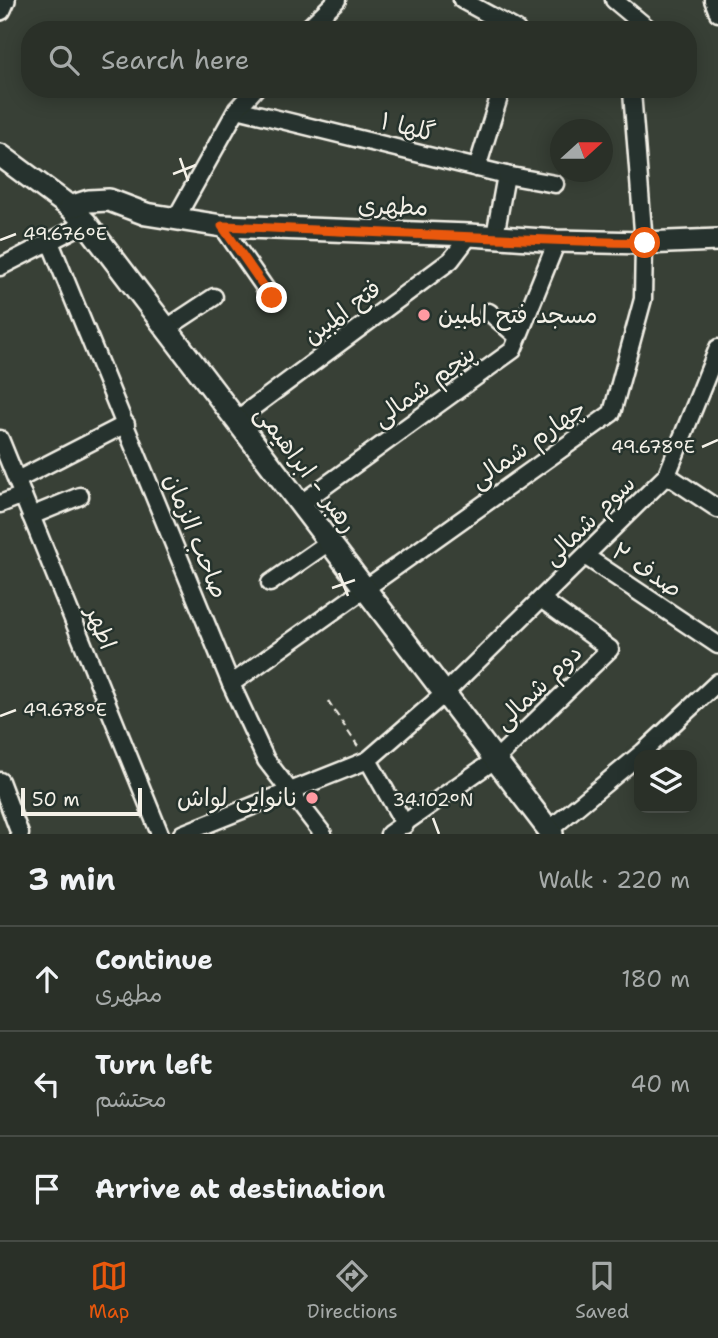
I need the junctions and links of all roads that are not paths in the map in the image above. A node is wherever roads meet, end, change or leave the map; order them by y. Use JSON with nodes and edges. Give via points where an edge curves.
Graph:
{"nodes":[{"id":1,"x":4,"y":0,"type":"edge"},
{"id":2,"x":337,"y":0,"type":"edge"},
{"id":3,"x":462,"y":0,"type":"edge"},
{"id":4,"x":614,"y":0,"type":"edge"},
{"id":5,"x":713,"y":0,"type":"edge"},
{"id":6,"x":0,"y":9,"type":"edge"},
{"id":7,"x":718,"y":13,"type":"edge"},
{"id":8,"x":320,"y":21,"type":"edge"},
{"id":9,"x":500,"y":21,"type":"edge"},
{"id":10,"x":639,"y":21,"type":"edge"},
{"id":11,"x":247,"y":98,"type":"edge"},
{"id":12,"x":499,"y":98,"type":"edge"},
{"id":13,"x":632,"y":98,"type":"edge"},
{"id":14,"x":237,"y":109,"type":"junction"},
{"id":15,"x":0,"y":155,"type":"edge"},
{"id":16,"x":477,"y":168,"type":"junction"},
{"id":17,"x":506,"y":175,"type":"junction"},
{"id":18,"x":555,"y":184,"type":"dead end"},
{"id":19,"x":70,"y":207,"type":"junction"},
{"id":20,"x":176,"y":218,"type":"junction"},
{"id":21,"x":86,"y":223,"type":"junction"},
{"id":22,"x":222,"y":226,"type":"junction"},
{"id":23,"x":470,"y":235,"type":"junction"},
{"id":24,"x":495,"y":236,"type":"junction"},
{"id":25,"x":718,"y":240,"type":"edge"},
{"id":26,"x":557,"y":241,"type":"junction"},
{"id":27,"x":50,"y":242,"type":"junction"},
{"id":28,"x":645,"y":243,"type":"junction"},
{"id":29,"x":0,"y":267,"type":"edge"},
{"id":30,"x":214,"y":297,"type":"dead end"},
{"id":31,"x":272,"y":298,"type":"dead end"},
{"id":32,"x":489,"y":312,"type":"dead end"},
{"id":33,"x":167,"y":328,"type":"junction"},
{"id":34,"x":519,"y":337,"type":"junction"},
{"id":35,"x":718,"y":348,"type":"edge"},
{"id":36,"x":236,"y":420,"type":"junction"},
{"id":37,"x":126,"y":424,"type":"junction"},
{"id":38,"x":0,"y":439,"type":"edge"},
{"id":39,"x":667,"y":475,"type":"junction"},
{"id":40,"x":20,"y":487,"type":"junction"},
{"id":41,"x":80,"y":496,"type":"dead end"},
{"id":42,"x":0,"y":504,"type":"edge"},
{"id":43,"x":300,"y":504,"type":"junction"},
{"id":44,"x":718,"y":509,"type":"edge"},
{"id":45,"x":31,"y":516,"type":"junction"},
{"id":46,"x":329,"y":542,"type":"junction"},
{"id":47,"x":585,"y":556,"type":"junction"},
{"id":48,"x":270,"y":583,"type":"dead end"},
{"id":49,"x":363,"y":588,"type":"junction"},
{"id":50,"x":541,"y":599,"type":"junction"},
{"id":51,"x":718,"y":645,"type":"edge"},
{"id":52,"x":718,"y":682,"type":"edge"},
{"id":53,"x":231,"y":684,"type":"junction"},
{"id":54,"x":444,"y":694,"type":"junction"},
{"id":55,"x":496,"y":759,"type":"junction"},
{"id":56,"x":368,"y":760,"type":"junction"},
{"id":57,"x":0,"y":781,"type":"edge"},
{"id":58,"x":291,"y":790,"type":"junction"},
{"id":59,"x":405,"y":825,"type":"junction"},
{"id":60,"x":551,"y":832,"type":"edge"},
{"id":61,"x":20,"y":834,"type":"edge"},
{"id":62,"x":160,"y":834,"type":"edge"},
{"id":63,"x":182,"y":834,"type":"edge"},
{"id":64,"x":323,"y":834,"type":"edge"},
{"id":65,"x":389,"y":834,"type":"edge"}],
"edges":[{"from":1,"to":6,"type":"street"},
{"from":2,"to":8,"type":"street"},
{"from":3,"to":9,"type":"street"},
{"from":4,"to":10,"type":"street"},
{"from":5,"to":7,"type":"street"},
{"from":11,"to":14,"type":"street"},
{"from":12,"to":16,"type":"street"},
{"from":13,"to":28,"type":"street","name":"چهارم شمالی"},
{"from":14,"to":16,"type":"street","name":"گلها ۱"},
{"from":14,"to":20,"type":"street"},
{"from":15,"to":19,"type":"street","name":"رهبر - ابراهیمی"},
{"from":16,"to":17,"type":"street","name":"گلها ۱"},
{"from":17,"to":18,"type":"street","name":"گلها ۱"},
{"from":17,"to":24,"type":"street"},
{"from":19,"to":20,"type":"street","name":"مطهری","via":[[108,200],[146,214]]},
{"from":19,"to":21,"type":"street","name":"رهبر - ابراهیمی"},
{"from":20,"to":22,"type":"street","name":"مطهری"},
{"from":21,"to":27,"type":"street"},
{"from":21,"to":33,"type":"street","name":"رهبر - ابراهیمی"},
{"from":22,"to":23,"type":"street","name":"مطهری"},
{"from":22,"to":31,"type":"street"},
{"from":23,"to":24,"type":"street","name":"مطهری"},
{"from":23,"to":36,"type":"street","name":"فتح المبین","via":[[451,260]]},
{"from":24,"to":26,"type":"street","name":"مطهری"},
{"from":25,"to":28,"type":"street","name":"مطهری"},
{"from":26,"to":28,"type":"street","name":"مطهری"},
{"from":26,"to":34,"type":"street","name":"پنجم شمالی"},
{"from":27,"to":29,"type":"street"},
{"from":27,"to":37,"type":"street","name":"صاحب الزمان"},
{"from":28,"to":49,"type":"street","name":"چهارم شمالی","via":[[643,299],[612,412]]},
{"from":30,"to":33,"type":"street"},
{"from":32,"to":34,"type":"street"},
{"from":33,"to":36,"type":"street","name":"رهبر - ابراهیمی"},
{"from":34,"to":43,"type":"street","name":"پنجم شمالی","via":[[513,349]]},
{"from":35,"to":39,"type":"street","name":"سوم شمالی"},
{"from":36,"to":43,"type":"street","name":"رهبر - ابراهیمی"},
{"from":37,"to":40,"type":"street"},
{"from":37,"to":53,"type":"street","name":"صاحب الزمان"},
{"from":38,"to":40,"type":"street","name":"اطهر"},
{"from":39,"to":44,"type":"street"},
{"from":39,"to":47,"type":"street","name":"سوم شمالی"},
{"from":40,"to":42,"type":"street"},
{"from":40,"to":45,"type":"street","name":"اطهر"},
{"from":41,"to":45,"type":"street"},
{"from":43,"to":46,"type":"street","name":"رهبر - ابراهیمی"},
{"from":45,"to":62,"type":"street","name":"اطهر"},
{"from":46,"to":48,"type":"street"},
{"from":46,"to":49,"type":"street","name":"رهبر - ابراهیمی"},
{"from":47,"to":50,"type":"street","name":"سوم شمالی"},
{"from":47,"to":51,"type":"street","name":"صدف ۲"},
{"from":49,"to":53,"type":"street","name":"چهارم شمالی"},
{"from":49,"to":54,"type":"street","name":"رهبر - ابراهیمی"},
{"from":50,"to":54,"type":"street","name":"سوم شمالی"},
{"from":50,"to":55,"type":"street","name":"دوم شمالی","via":[[610,649]]},
{"from":52,"to":60,"type":"street"},
{"from":53,"to":58,"type":"street","name":"صاحب الزمان","via":[[266,760]]},
{"from":54,"to":55,"type":"street","name":"رهبر - ابراهیمی"},
{"from":54,"to":56,"type":"street","name":"سوم شمالی"},
{"from":55,"to":59,"type":"street"},
{"from":55,"to":60,"type":"street","name":"رهبر - ابراهیمی"},
{"from":56,"to":58,"type":"street","name":"سوم شمالی"},
{"from":56,"to":59,"type":"street"},
{"from":57,"to":61,"type":"street"},
{"from":58,"to":63,"type":"street","name":"سوم شمالی"},
{"from":58,"to":64,"type":"street","name":"صاحب الزمان"},
{"from":59,"to":65,"type":"street"}]}
